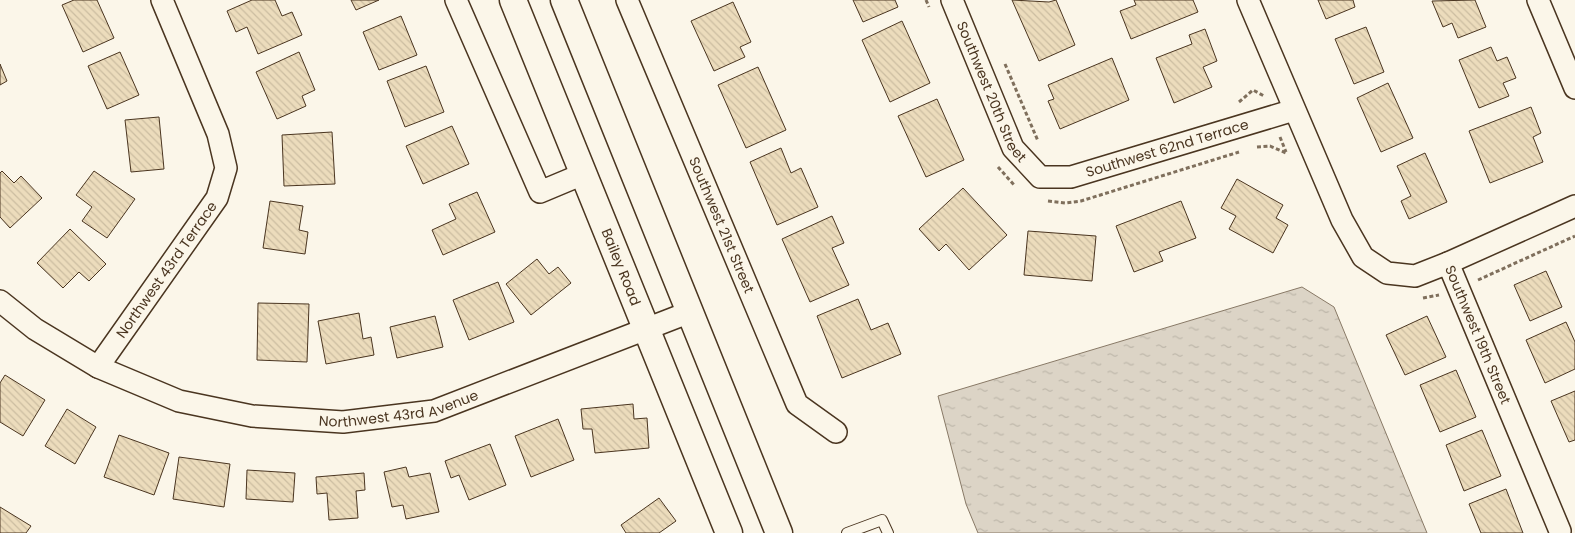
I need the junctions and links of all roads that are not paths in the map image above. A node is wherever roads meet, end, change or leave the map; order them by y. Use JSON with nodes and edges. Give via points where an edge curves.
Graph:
{"nodes":[{"id":1,"x":162,"y":0,"type":"edge"},
{"id":2,"x":456,"y":0,"type":"edge"},
{"id":3,"x":513,"y":0,"type":"edge"},
{"id":4,"x":564,"y":0,"type":"edge"},
{"id":5,"x":627,"y":0,"type":"edge"},
{"id":6,"x":952,"y":0,"type":"edge"},
{"id":7,"x":1248,"y":0,"type":"edge"},
{"id":8,"x":1538,"y":0,"type":"edge"},
{"id":9,"x":1575,"y":88,"type":"edge"},
{"id":10,"x":1294,"y":110,"type":"junction"},
{"id":11,"x":582,"y":174,"type":"junction"},
{"id":12,"x":1040,"y":177,"type":"joint"},
{"id":13,"x":1575,"y":206,"type":"edge"},
{"id":14,"x":1448,"y":263,"type":"junction"},
{"id":15,"x":0,"y":301,"type":"edge"},
{"id":16,"x":690,"y":312,"type":"junction"},
{"id":17,"x":646,"y":329,"type":"junction"},
{"id":18,"x":98,"y":367,"type":"junction"},
{"id":19,"x":836,"y":432,"type":"dead end"},
{"id":20,"x":1560,"y":532,"type":"dead end"},
{"id":21,"x":730,"y":533,"type":"edge"},
{"id":22,"x":779,"y":533,"type":"edge"},
{"id":23,"x":847,"y":533,"type":"edge"},
{"id":24,"x":888,"y":533,"type":"edge"}],
"edges":[{"from":1,"to":18,"type":"street","name":"Northwest 43rd Terrace","via":[[218,134],[226,168],[217,198]]},
{"from":2,"to":11,"type":"street","via":[[540,192]]},
{"from":3,"to":11,"type":"street","name":"Bailey Road"},
{"from":4,"to":16,"type":"street"},
{"from":5,"to":19,"type":"street","name":"Southwest 21st Street","via":[[797,404]]},
{"from":6,"to":12,"type":"street","name":"Southwest 20th Street","via":[[1012,148]]},
{"from":7,"to":10,"type":"street","name":"Southwest 19th Street"},
{"from":8,"to":9,"type":"street"},
{"from":10,"to":12,"type":"street","name":"Southwest 62nd Terrace","via":[[1071,177]]},
{"from":10,"to":14,"type":"street","name":"Southwest 19th Street","via":[[1342,220],[1363,257],[1387,273],[1415,276]]},
{"from":11,"to":17,"type":"street","name":"Bailey Road"},
{"from":13,"to":14,"type":"street"},
{"from":14,"to":20,"type":"street","name":"Southwest 19th Street"},
{"from":15,"to":18,"type":"street","name":"Northwest 43rd Avenue","via":[[35,329]]},
{"from":16,"to":17,"type":"street","name":"Northwest 43rd Avenue"},
{"from":16,"to":22,"type":"street"},
{"from":17,"to":18,"type":"street","name":"Northwest 43rd Avenue","via":[[434,411],[343,422],[252,416],[179,401]]},
{"from":17,"to":21,"type":"street","name":"Bailey Road"},
{"from":23,"to":24,"type":"lane","via":[[882,520]]}]}
